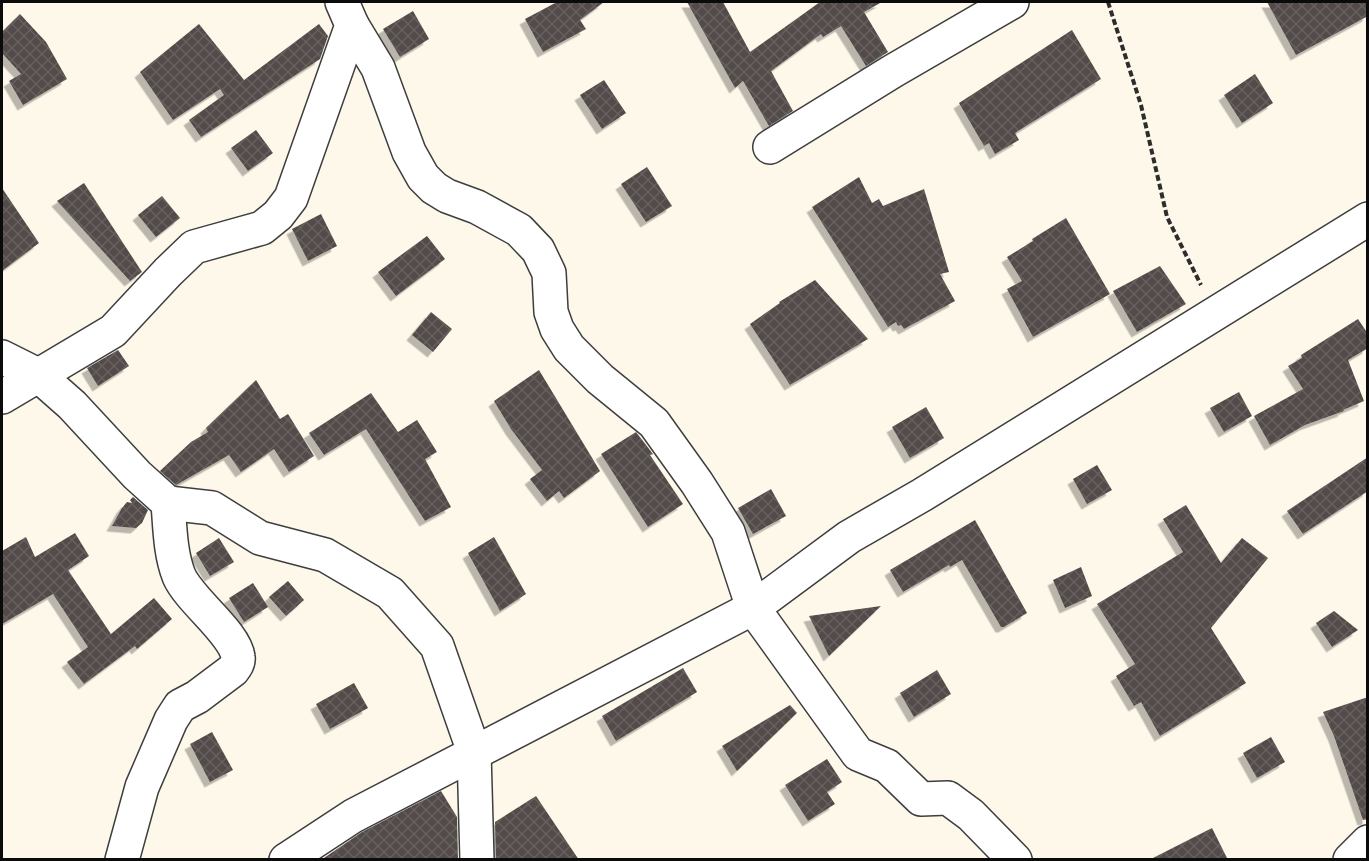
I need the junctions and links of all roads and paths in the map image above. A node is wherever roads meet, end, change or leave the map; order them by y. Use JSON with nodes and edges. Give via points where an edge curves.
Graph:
{"nodes":[{"id":1,"x":1012,"y":2,"type":"edge"},
{"id":2,"x":1108,"y":2,"type":"edge"},
{"id":3,"x":346,"y":13,"type":"edge"},
{"id":4,"x":770,"y":147,"type":"dead end"},
{"id":5,"x":1368,"y":219,"type":"edge"},
{"id":6,"x":1215,"y":313,"type":"junction"},
{"id":7,"x":2,"y":357,"type":"edge"},
{"id":8,"x":38,"y":375,"type":"junction"},
{"id":9,"x":2,"y":398,"type":"edge"},
{"id":10,"x":168,"y":503,"type":"junction"},
{"id":11,"x":753,"y":608,"type":"junction"},
{"id":12,"x":474,"y":752,"type":"junction"},
{"id":13,"x":1368,"y":842,"type":"edge"},
{"id":14,"x":122,"y":860,"type":"edge"},
{"id":15,"x":286,"y":860,"type":"edge"},
{"id":16,"x":477,"y":860,"type":"edge"},
{"id":17,"x":1015,"y":860,"type":"edge"},
{"id":18,"x":1350,"y":860,"type":"edge"}],
"edges":[{"from":1,"to":4,"type":"street"},
{"from":2,"to":6,"type":"path","via":[[1141,105],[1167,218]]},
{"from":3,"to":8,"type":"street","via":[[291,198],[278,215],[262,228],[194,247],[113,332]]},
{"from":3,"to":11,"type":"street","via":[[378,68],[423,177],[447,196],[519,230],[538,250],[549,273],[551,312],[563,339],[600,379],[654,423],[698,483],[728,532]]},
{"from":5,"to":6,"type":"street"},
{"from":6,"to":11,"type":"street","via":[[849,537]]},
{"from":7,"to":8,"type":"street"},
{"from":8,"to":9,"type":"street"},
{"from":8,"to":10,"type":"street"},
{"from":10,"to":12,"type":"street","via":[[212,507],[261,538],[325,555],[390,593],[437,646]]},
{"from":10,"to":14,"type":"street","via":[[180,578],[233,644],[238,658],[233,670],[180,706],[171,720],[142,787]]},
{"from":11,"to":12,"type":"street"},
{"from":11,"to":17,"type":"street","via":[[858,754],[887,766],[921,799],[948,798],[971,815]]},
{"from":12,"to":15,"type":"street","via":[[353,816]]},
{"from":12,"to":16,"type":"street"},
{"from":13,"to":18,"type":"street"}]}
